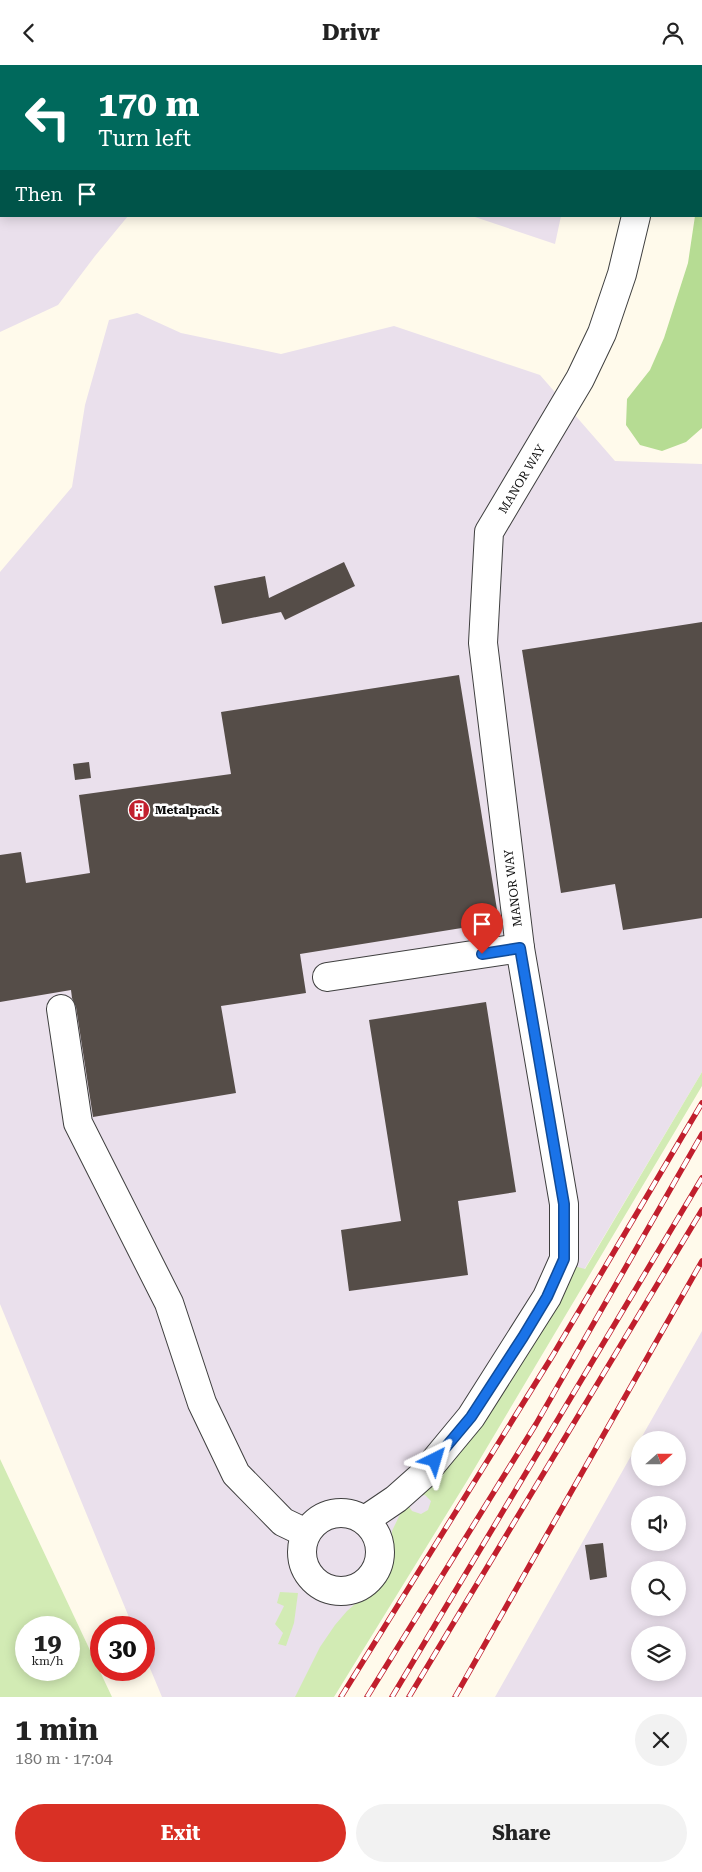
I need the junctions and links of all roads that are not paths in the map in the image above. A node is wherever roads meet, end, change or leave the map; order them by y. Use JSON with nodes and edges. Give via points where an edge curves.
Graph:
{"nodes":[{"id":1,"x":636,"y":217,"type":"edge"},
{"id":2,"x":520,"y":948,"type":"junction"},
{"id":3,"x":327,"y":977,"type":"dead end"},
{"id":4,"x":61,"y":1009,"type":"dead end"},
{"id":5,"x":365,"y":1521,"type":"junction"},
{"id":6,"x":306,"y":1533,"type":"junction"}],
"edges":[{"from":1,"to":2,"type":"street","name":"MANOR WAY","via":[[622,274],[602,333],[580,379],[490,532],[483,643]]},
{"from":2,"to":3,"type":"street"},
{"from":2,"to":5,"type":"street","name":"MANOR WAY","via":[[564,1204],[564,1259],[547,1297],[471,1417],[423,1475]]},
{"from":4,"to":6,"type":"street","via":[[78,1123],[169,1303],[202,1403],[236,1475],[283,1522]]},
{"from":5,"to":6,"type":"street","via":[[353,1514],[339,1512],[315,1522]]},
{"from":5,"to":6,"type":"street","via":[[379,1541],[378,1565],[372,1576],[351,1590],[326,1588],[306,1571],[302,1559]]}]}
